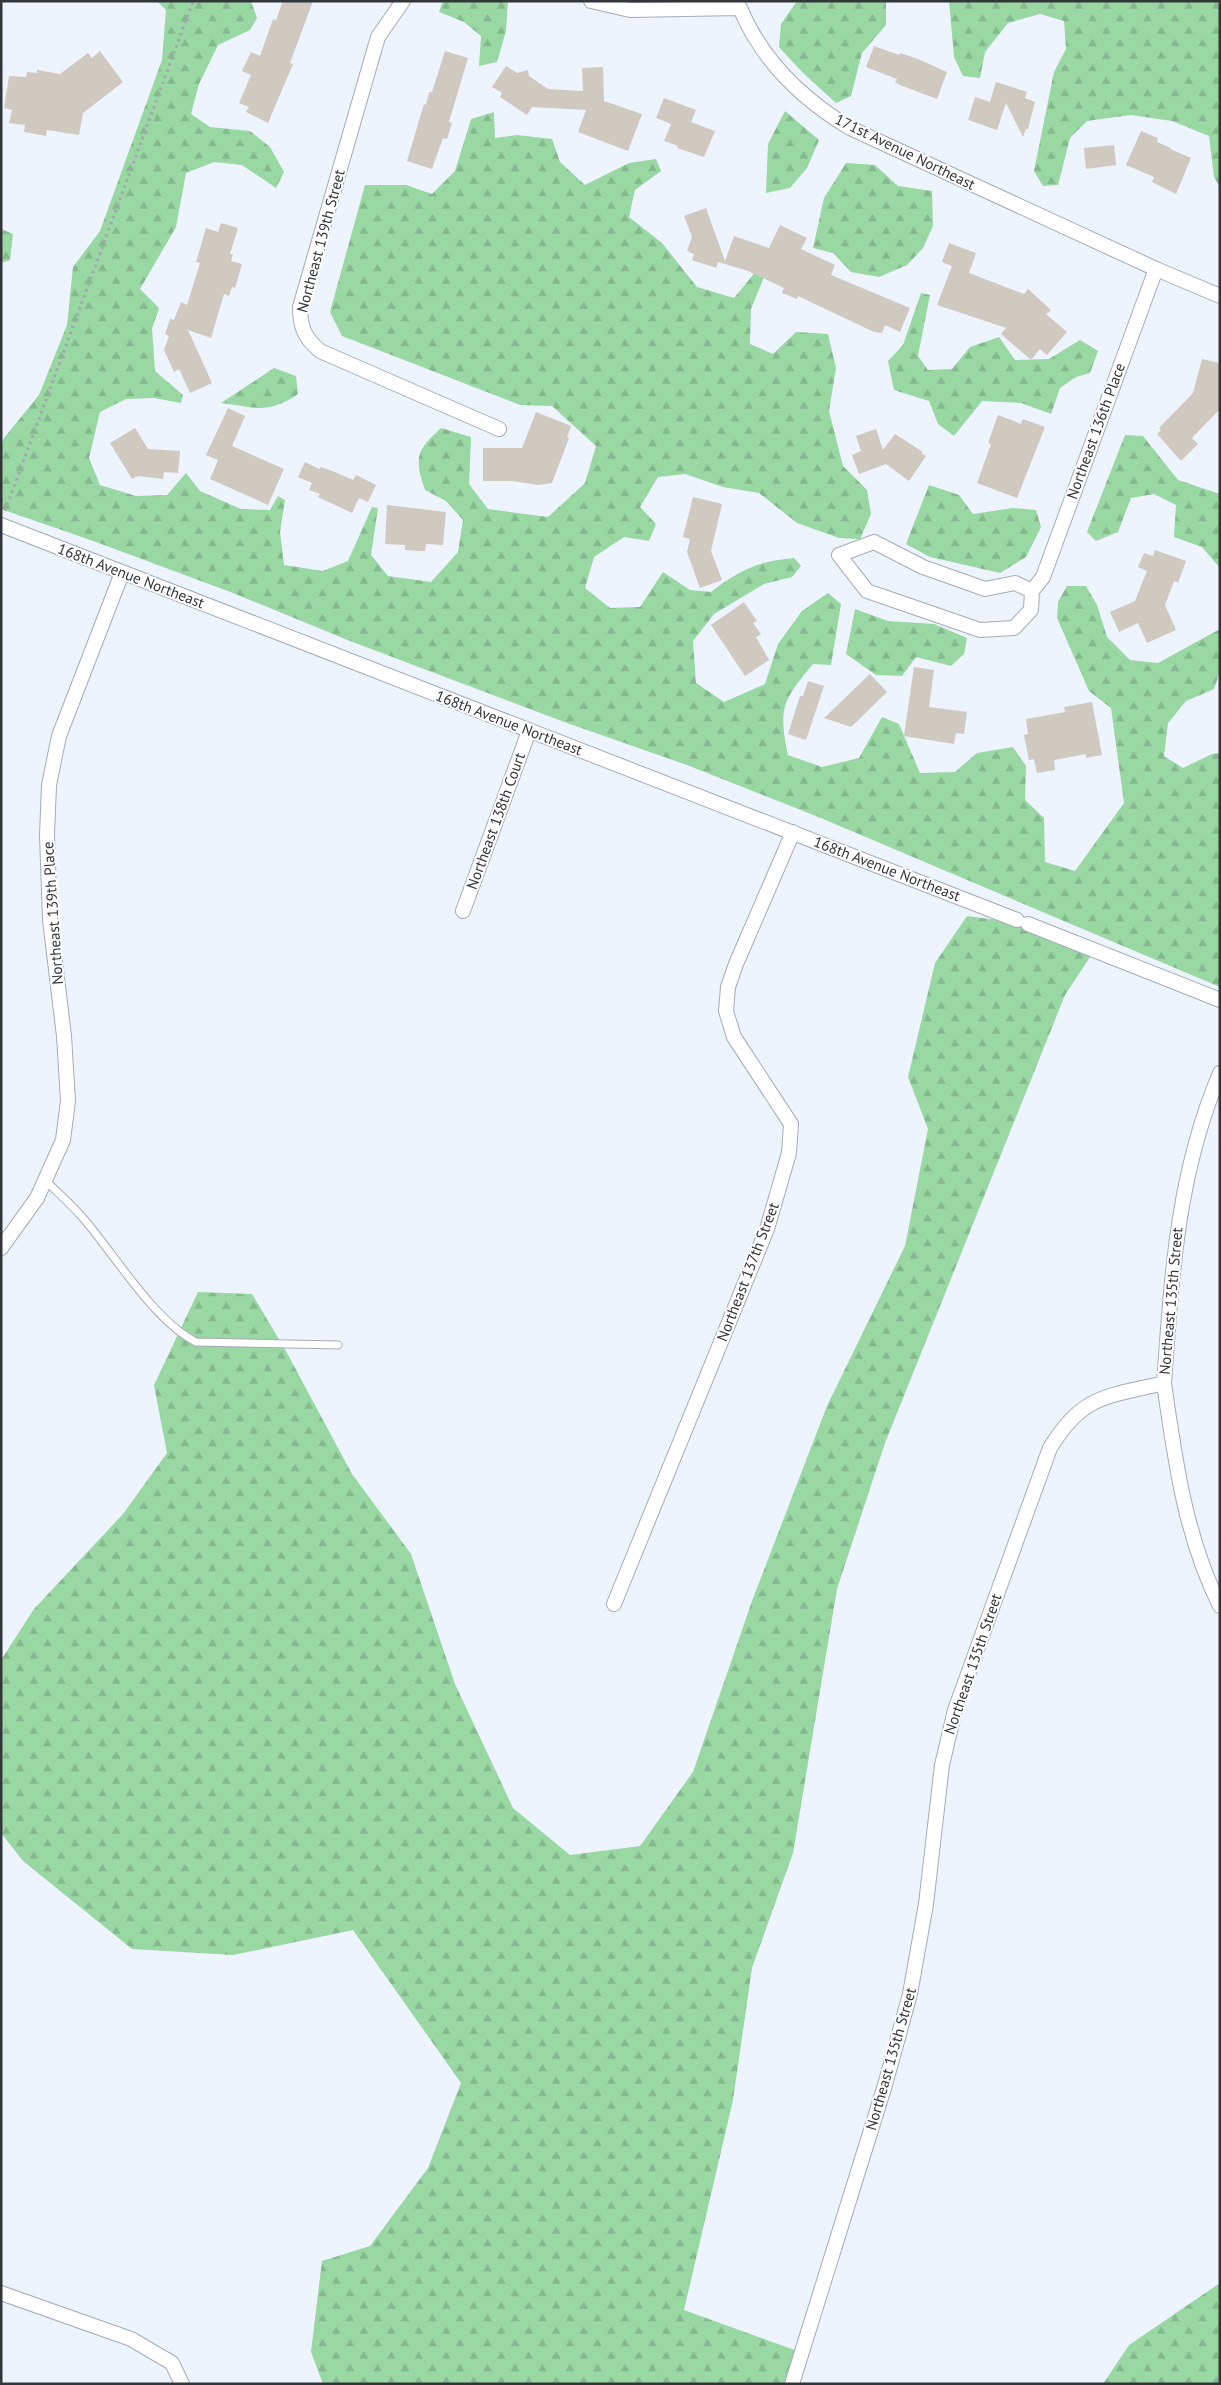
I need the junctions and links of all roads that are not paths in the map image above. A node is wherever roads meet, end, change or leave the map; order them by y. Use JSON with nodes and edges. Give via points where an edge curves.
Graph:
{"nodes":[{"id":1,"x":403,"y":1,"type":"edge"},
{"id":2,"x":591,"y":1,"type":"edge"},
{"id":3,"x":740,"y":5,"type":"edge"},
{"id":4,"x":1156,"y":269,"type":"junction"},
{"id":5,"x":1220,"y":296,"type":"edge"},
{"id":6,"x":499,"y":429,"type":"dead end"},
{"id":7,"x":3,"y":518,"type":"edge"},
{"id":8,"x":122,"y":573,"type":"junction"},
{"id":9,"x":1032,"y":591,"type":"junction"},
{"id":10,"x":529,"y":731,"type":"junction"},
{"id":11,"x":792,"y":832,"type":"junction"},
{"id":12,"x":463,"y":911,"type":"dead end"},
{"id":13,"x":1220,"y":1000,"type":"edge"},
{"id":14,"x":1220,"y":1072,"type":"edge"},
{"id":15,"x":45,"y":1180,"type":"junction"},
{"id":16,"x":1,"y":1248,"type":"edge"},
{"id":17,"x":338,"y":1345,"type":"dead end"},
{"id":18,"x":1164,"y":1383,"type":"junction"},
{"id":19,"x":614,"y":1604,"type":"dead end"},
{"id":20,"x":1220,"y":1606,"type":"edge"},
{"id":21,"x":1,"y":2294,"type":"edge"},
{"id":22,"x":182,"y":2384,"type":"edge"},
{"id":23,"x":792,"y":2384,"type":"edge"}],
"edges":[{"from":1,"to":6,"type":"street","name":"Northeast 139th Street","via":[[378,37],[300,308],[300,326],[320,351]]},
{"from":2,"to":3,"type":"street","name":"171st Avenue Northeast","via":[[630,10]]},
{"from":3,"to":4,"type":"street","name":"171st Avenue Northeast","via":[[750,33],[768,58],[821,111],[850,128]]},
{"from":4,"to":5,"type":"street","name":"171st Avenue Northeast"},
{"from":4,"to":9,"type":"street","name":"Northeast 136th Place","via":[[1043,577]]},
{"from":7,"to":8,"type":"street","name":"168th Avenue Northeast"},
{"from":8,"to":10,"type":"street","name":"168th Avenue Northeast"},
{"from":8,"to":15,"type":"street","name":"Northeast 139th Place","via":[[59,736],[49,785],[50,920],[68,1101],[63,1140]]},
{"from":9,"to":9,"type":"street","name":"Northeast 136th Place","via":[[1015,584],[985,589],[924,566],[874,542],[839,555],[867,591],[980,630],[1014,628],[1032,610]]},
{"from":10,"to":11,"type":"street","name":"168th Avenue Northeast"},
{"from":10,"to":12,"type":"street","name":"Northeast 138th Court"},
{"from":11,"to":13,"type":"street","name":"168th Avenue Northeast"},
{"from":11,"to":19,"type":"street","name":"Northeast 137th Street","via":[[736,964],[728,987],[726,1011],[734,1037],[791,1124],[789,1154],[767,1229]]},
{"from":14,"to":18,"type":"street","name":"Northeast 135th Street","via":[[1193,1145],[1175,1240]]},
{"from":15,"to":16,"type":"street","name":"Northeast 139th Place","via":[[37,1198]]},
{"from":15,"to":17,"type":"lane","via":[[82,1217],[162,1318],[182,1335],[196,1342]]},
{"from":18,"to":20,"type":"street","via":[[1180,1492],[1209,1584]]},
{"from":18,"to":23,"type":"street","name":"Northeast 135th Street","via":[[1101,1398],[1080,1410],[1064,1426],[1050,1448],[954,1710],[942,1764],[926,1904],[910,1994]]},
{"from":21,"to":22,"type":"street","via":[[131,2339],[172,2363]]}]}
